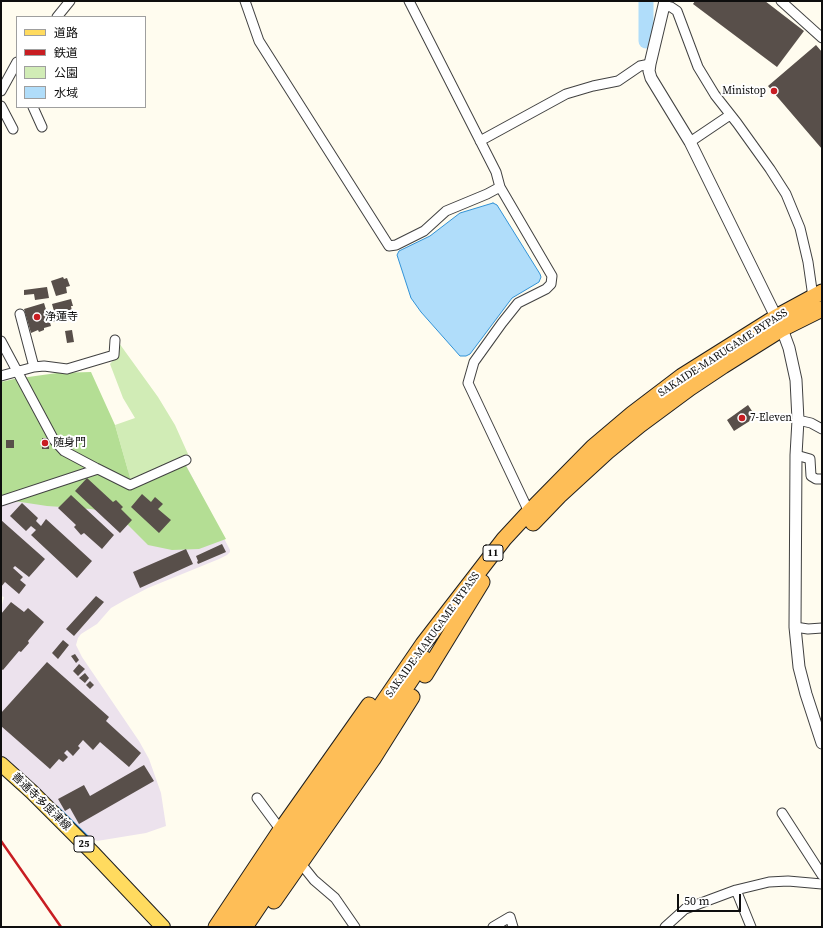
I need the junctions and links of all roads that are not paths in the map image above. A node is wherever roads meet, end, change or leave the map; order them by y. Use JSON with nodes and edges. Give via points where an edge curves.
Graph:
{"nodes":[{"id":1,"x":70,"y":1,"type":"edge"},
{"id":2,"x":245,"y":1,"type":"edge"},
{"id":3,"x":409,"y":1,"type":"edge"},
{"id":4,"x":781,"y":1,"type":"edge"},
{"id":5,"x":664,"y":3,"type":"edge"},
{"id":6,"x":58,"y":16,"type":"edge"},
{"id":7,"x":822,"y":38,"type":"edge"},
{"id":8,"x":650,"y":64,"type":"junction"},
{"id":9,"x":16,"y":68,"type":"edge"},
{"id":10,"x":1,"y":91,"type":"edge"},
{"id":11,"x":1,"y":106,"type":"edge"},
{"id":12,"x":35,"y":108,"type":"edge"},
{"id":13,"x":730,"y":115,"type":"junction"},
{"id":14,"x":42,"y":127,"type":"dead end"},
{"id":15,"x":13,"y":129,"type":"dead end"},
{"id":16,"x":480,"y":141,"type":"junction"},
{"id":17,"x":690,"y":142,"type":"junction"},
{"id":18,"x":500,"y":187,"type":"junction"},
{"id":19,"x":819,"y":299,"type":"edge"},
{"id":20,"x":20,"y":314,"type":"dead end"},
{"id":21,"x":779,"y":323,"type":"junction"},
{"id":22,"x":115,"y":340,"type":"dead end"},
{"id":23,"x":1,"y":341,"type":"edge"},
{"id":24,"x":34,"y":366,"type":"junction"},
{"id":25,"x":17,"y":371,"type":"junction"},
{"id":26,"x":1,"y":376,"type":"edge"},
{"id":27,"x":798,"y":420,"type":"junction"},
{"id":28,"x":822,"y":429,"type":"edge"},
{"id":29,"x":796,"y":455,"type":"junction"},
{"id":30,"x":186,"y":460,"type":"dead end"},
{"id":31,"x":98,"y":470,"type":"junction"},
{"id":32,"x":822,"y":478,"type":"edge"},
{"id":33,"x":1,"y":501,"type":"edge"},
{"id":34,"x":529,"y":512,"type":"junction"},
{"id":35,"x":504,"y":539,"type":"junction"},
{"id":36,"x":482,"y":582,"type":"junction"},
{"id":37,"x":795,"y":627,"type":"junction"},
{"id":38,"x":822,"y":628,"type":"edge"},
{"id":39,"x":822,"y":743,"type":"edge"},
{"id":40,"x":1,"y":764,"type":"edge"},
{"id":41,"x":257,"y":798,"type":"dead end"},
{"id":42,"x":782,"y":813,"type":"dead end"},
{"id":43,"x":281,"y":833,"type":"junction"},
{"id":44,"x":299,"y":862,"type":"junction"},
{"id":45,"x":822,"y":875,"type":"edge"},
{"id":46,"x":822,"y":884,"type":"edge"},
{"id":47,"x":736,"y":890,"type":"junction"},
{"id":48,"x":254,"y":902,"type":"junction"},
{"id":49,"x":161,"y":926,"type":"edge"},
{"id":50,"x":216,"y":927,"type":"edge"},
{"id":51,"x":229,"y":927,"type":"edge"},
{"id":52,"x":245,"y":927,"type":"edge"},
{"id":53,"x":256,"y":927,"type":"edge"},
{"id":54,"x":354,"y":927,"type":"edge"},
{"id":55,"x":493,"y":927,"type":"edge"},
{"id":56,"x":514,"y":927,"type":"edge"},
{"id":57,"x":665,"y":927,"type":"edge"},
{"id":58,"x":751,"y":927,"type":"edge"}],
"edges":[{"from":1,"to":6,"type":"street"},
{"from":2,"to":18,"type":"street","via":[[259,41],[389,246],[424,231],[446,211]]},
{"from":3,"to":16,"type":"street"},
{"from":4,"to":7,"type":"street"},
{"from":5,"to":8,"type":"street"},
{"from":5,"to":13,"type":"street","via":[[677,11],[698,68]]},
{"from":8,"to":16,"type":"street","via":[[640,66],[618,81],[566,94]]},
{"from":8,"to":17,"type":"street","via":[[651,78]]},
{"from":9,"to":10,"type":"street"},
{"from":11,"to":15,"type":"street"},
{"from":12,"to":14,"type":"street"},
{"from":13,"to":17,"type":"street"},
{"from":13,"to":19,"type":"street","via":[[786,194],[800,228]]},
{"from":16,"to":18,"type":"street","via":[[496,172]]},
{"from":17,"to":21,"type":"street"},
{"from":18,"to":34,"type":"street","via":[[552,276],[551,284],[518,303],[474,362],[468,383]]},
{"from":19,"to":21,"type":"highway","name":"SAKAIDE-MARUGAME BYPASS","number":"11"},
{"from":20,"to":24,"type":"street"},
{"from":21,"to":27,"type":"street","via":[[789,348],[796,380]]},
{"from":21,"to":34,"type":"highway","name":"SAKAIDE-MARUGAME BYPASS","number":"11","via":[[682,376],[593,447]]},
{"from":21,"to":36,"type":"highway","name":"SAKAIDE-MARUGAME BYPASS","number":"11","via":[[607,452],[559,496],[512,545]]},
{"from":22,"to":24,"type":"street","via":[[114,355],[67,369]]},
{"from":23,"to":25,"type":"street"},
{"from":24,"to":25,"type":"street"},
{"from":25,"to":26,"type":"street"},
{"from":25,"to":31,"type":"street","via":[[54,440],[64,451]]},
{"from":27,"to":28,"type":"street"},
{"from":27,"to":29,"type":"street"},
{"from":29,"to":32,"type":"street","via":[[810,459],[811,476],[816,479]]},
{"from":29,"to":37,"type":"street"},
{"from":30,"to":31,"type":"street","via":[[130,485]]},
{"from":31,"to":33,"type":"street"},
{"from":34,"to":35,"type":"highway","name":"SAKAIDE-MARUGAME BYPASS","number":"11"},
{"from":35,"to":43,"type":"highway","via":[[480,563],[406,652]]},
{"from":35,"to":48,"type":"highway","name":"SAKAIDE-MARUGAME BYPASS","number":"11","via":[[423,644]]},
{"from":36,"to":44,"type":"highway","via":[[373,758]]},
{"from":36,"to":48,"type":"highway","name":"SAKAIDE-MARUGAME BYPASS","number":"11"},
{"from":37,"to":38,"type":"street"},
{"from":37,"to":39,"type":"street","via":[[799,667]]},
{"from":40,"to":49,"type":"main road","name":"善通寺多度津線","number":"25","via":[[94,854]]},
{"from":41,"to":43,"type":"street"},
{"from":42,"to":45,"type":"street"},
{"from":43,"to":50,"type":"highway"},
{"from":44,"to":53,"type":"highway"},
{"from":44,"to":54,"type":"street","via":[[314,880],[335,898]]},
{"from":46,"to":47,"type":"street","via":[[769,882]]},
{"from":47,"to":57,"type":"street","via":[[685,908]]},
{"from":47,"to":58,"type":"street"},
{"from":48,"to":51,"type":"highway","name":"SAKAIDE-MARUGAME BYPASS","number":"11"},
{"from":48,"to":52,"type":"highway","name":"SAKAIDE-MARUGAME BYPASS","number":"11"},
{"from":55,"to":56,"type":"street","via":[[510,918]]}]}
